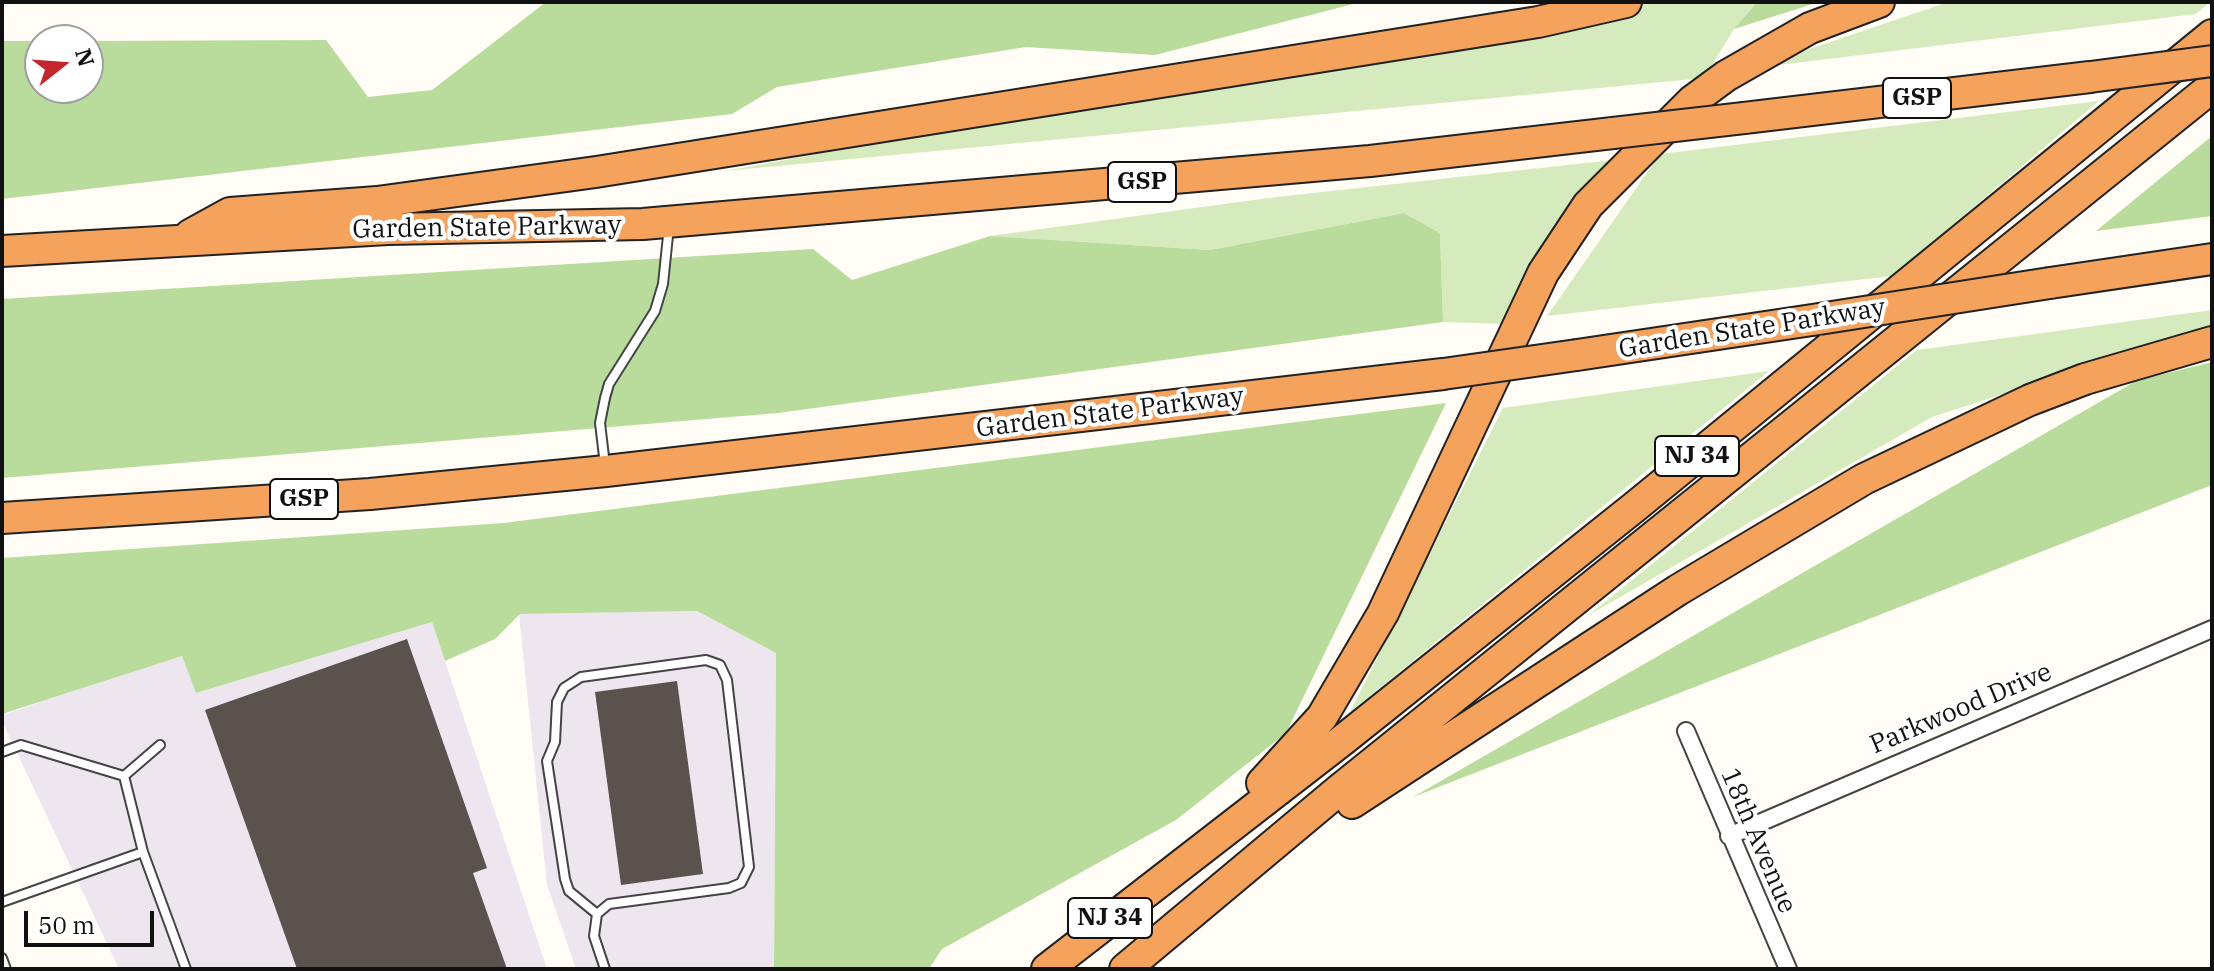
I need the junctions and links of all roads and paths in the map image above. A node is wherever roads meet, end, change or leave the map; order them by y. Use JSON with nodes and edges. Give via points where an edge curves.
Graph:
{"nodes":[{"id":1,"x":1626,"y":2,"type":"edge"},
{"id":2,"x":1879,"y":2,"type":"edge"},
{"id":3,"x":2212,"y":35,"type":"edge"},
{"id":4,"x":2212,"y":61,"type":"edge"},
{"id":5,"x":2212,"y":87,"type":"edge"},
{"id":6,"x":669,"y":222,"type":"junction"},
{"id":7,"x":180,"y":240,"type":"junction"},
{"id":8,"x":2,"y":251,"type":"edge"},
{"id":9,"x":2212,"y":259,"type":"edge"},
{"id":10,"x":2175,"y":265,"type":"junction"},
{"id":11,"x":2212,"y":274,"type":"edge"},
{"id":12,"x":2212,"y":342,"type":"edge"},
{"id":13,"x":606,"y":471,"type":"junction"},
{"id":14,"x":2,"y":518,"type":"edge"},
{"id":15,"x":2212,"y":629,"type":"edge"},
{"id":16,"x":1686,"y":731,"type":"dead end"},
{"id":17,"x":160,"y":745,"type":"dead end"},
{"id":18,"x":2,"y":752,"type":"edge"},
{"id":19,"x":124,"y":776,"type":"junction"},
{"id":20,"x":1729,"y":836,"type":"junction"},
{"id":21,"x":143,"y":852,"type":"junction"},
{"id":22,"x":1256,"y":864,"type":"junction"},
{"id":23,"x":1174,"y":868,"type":"junction"},
{"id":24,"x":2,"y":902,"type":"edge"},
{"id":25,"x":597,"y":914,"type":"junction"},
{"id":26,"x":2,"y":958,"type":"edge"},
{"id":27,"x":6,"y":969,"type":"edge"},
{"id":28,"x":186,"y":969,"type":"edge"},
{"id":29,"x":605,"y":969,"type":"edge"},
{"id":30,"x":1047,"y":969,"type":"edge"},
{"id":31,"x":1125,"y":969,"type":"edge"},
{"id":32,"x":1788,"y":969,"type":"edge"}],
"edges":[{"from":1,"to":7,"type":"highway","via":[[1508,27],[658,163],[377,202],[230,213]]},
{"from":2,"to":23,"type":"highway","via":[[1810,28],[1726,76],[1681,112],[1588,205],[1543,273],[1412,558],[1333,699],[1278,767]]},
{"from":3,"to":23,"type":"highway","number":"NJ 34","via":[[1612,524]]},
{"from":4,"to":6,"type":"highway","name":"Garden State Parkway","number":"GSP","bridge":true,"via":[[1370,161]]},
{"from":5,"to":22,"type":"highway","number":"NJ 34","via":[[1339,790]]},
{"from":6,"to":7,"type":"highway","name":"Garden State Parkway","number":"GSP"},
{"from":6,"to":13,"type":"lane","via":[[655,311],[605,398],[600,423]]},
{"from":7,"to":8,"type":"highway","name":"Garden State Parkway","number":"GSP"},
{"from":9,"to":10,"type":"highway","name":"Garden State Parkway","number":"GSP"},
{"from":10,"to":11,"type":"highway"},
{"from":10,"to":13,"type":"highway","name":"Garden State Parkway","number":"GSP","bridge":true,"via":[[1443,374]]},
{"from":12,"to":22,"type":"highway","via":[[2030,400],[1864,479],[1678,590]]},
{"from":13,"to":14,"type":"highway","name":"Garden State Parkway","number":"GSP","via":[[355,495]]},
{"from":15,"to":20,"type":"street","name":"Parkwood Drive"},
{"from":16,"to":20,"type":"street","name":"18th Avenue"},
{"from":17,"to":19,"type":"lane"},
{"from":18,"to":19,"type":"lane","via":[[21,745]]},
{"from":19,"to":21,"type":"lane"},
{"from":20,"to":32,"type":"street","name":"18th Avenue"},
{"from":21,"to":24,"type":"lane"},
{"from":21,"to":28,"type":"lane"},
{"from":22,"to":31,"type":"highway"},
{"from":23,"to":30,"type":"highway","number":"NJ 34"},
{"from":25,"to":25,"type":"lane","via":[[609,904],[729,888],[741,883],[749,867],[727,680],[720,665],[706,660],[581,677],[564,688],[557,702],[555,742],[547,761],[565,879],[569,891]]},
{"from":25,"to":29,"type":"lane","via":[[594,936]]},
{"from":26,"to":27,"type":"lane"}]}
